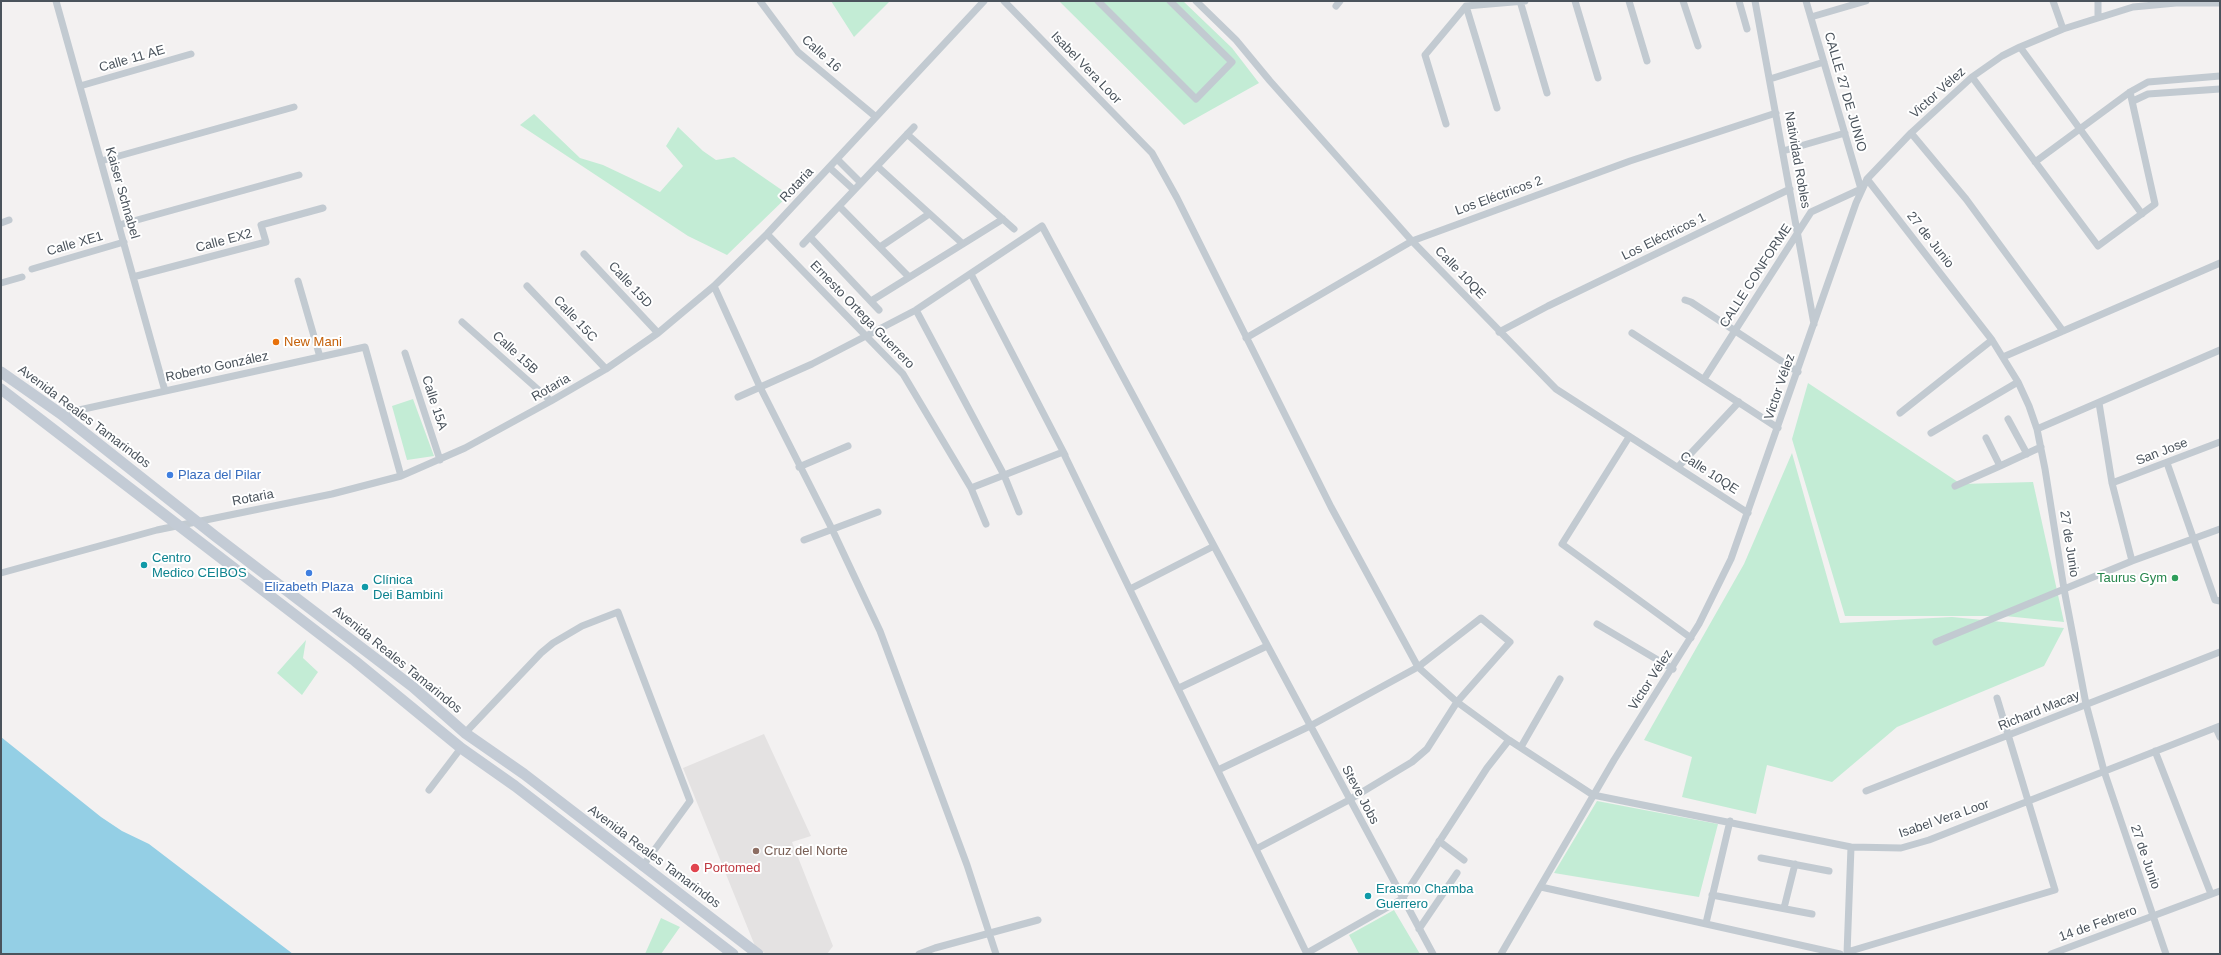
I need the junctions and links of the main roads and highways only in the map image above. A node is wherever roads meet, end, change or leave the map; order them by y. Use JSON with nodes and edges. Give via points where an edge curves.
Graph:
{"nodes":[{"id":1,"x":1,"y":372,"type":"edge"},
{"id":2,"x":1,"y":389,"type":"edge"},
{"id":3,"x":399,"y":676,"type":"junction"},
{"id":4,"x":390,"y":688,"type":"junction"},
{"id":5,"x":666,"y":884,"type":"junction"},
{"id":6,"x":657,"y":895,"type":"junction"},
{"id":7,"x":733,"y":954,"type":"edge"},
{"id":8,"x":758,"y":954,"type":"edge"}],
"edges":[{"from":1,"to":3,"type":"main road","name":"Avenida Reales Tamarindos","via":[[61,414]]},
{"from":2,"to":4,"type":"main road","name":"Avenida Reales Tamarindos"},
{"from":3,"to":4,"type":"main road"},
{"from":3,"to":5,"type":"main road","name":"Avenida Reales Tamarindos","via":[[465,733],[524,774]]},
{"from":4,"to":6,"type":"main road","name":"Avenida Reales Tamarindos","via":[[461,748]]},
{"from":5,"to":6,"type":"main road"},
{"from":5,"to":8,"type":"main road","name":"Avenida Reales Tamarindos"},
{"from":6,"to":7,"type":"main road","name":"Avenida Reales Tamarindos"}]}
